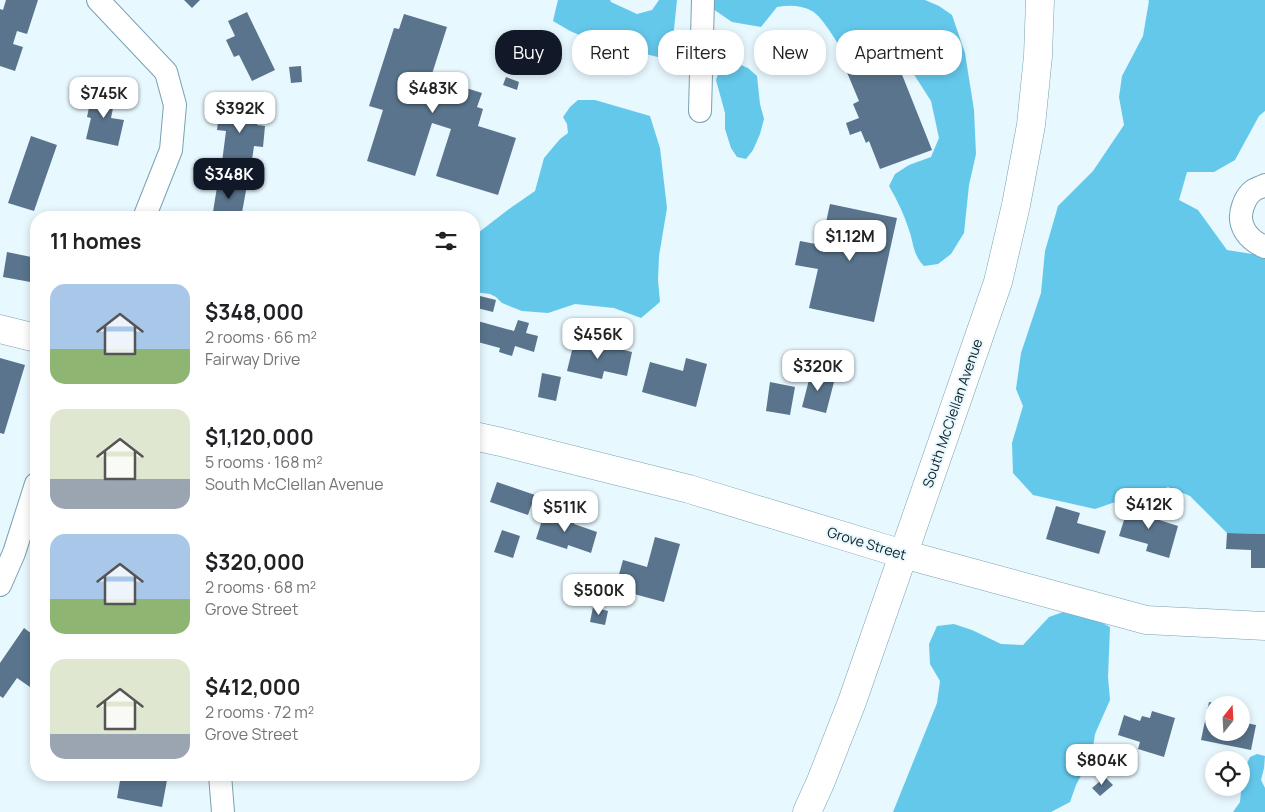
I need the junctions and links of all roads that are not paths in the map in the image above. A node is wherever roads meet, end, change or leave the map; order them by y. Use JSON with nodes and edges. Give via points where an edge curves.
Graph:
{"nodes":[{"id":1,"x":98,"y":0,"type":"edge"},
{"id":2,"x":703,"y":0,"type":"edge"},
{"id":3,"x":1040,"y":0,"type":"edge"},
{"id":4,"x":700,"y":111,"type":"dead end"},
{"id":5,"x":1265,"y":185,"type":"edge"},
{"id":6,"x":147,"y":211,"type":"edge"},
{"id":7,"x":1265,"y":247,"type":"edge"},
{"id":8,"x":0,"y":329,"type":"edge"},
{"id":9,"x":30,"y":336,"type":"edge"},
{"id":10,"x":480,"y":437,"type":"edge"},
{"id":11,"x":30,"y":503,"type":"edge"},
{"id":12,"x":903,"y":554,"type":"junction"},
{"id":13,"x":0,"y":585,"type":"edge"},
{"id":14,"x":1265,"y":626,"type":"edge"},
{"id":15,"x":220,"y":781,"type":"edge"},
{"id":16,"x":223,"y":812,"type":"edge"},
{"id":17,"x":807,"y":812,"type":"edge"}],
"edges":[{"from":1,"to":6,"type":"street","via":[[166,72],[175,106],[170,150]]},
{"from":2,"to":4,"type":"street"},
{"from":3,"to":12,"type":"main road","name":"South McClellan Avenue","via":[[1031,125],[1000,272]]},
{"from":5,"to":7,"type":"street","via":[[1245,199],[1241,211],[1241,224],[1246,235]]},
{"from":8,"to":9,"type":"main road"},
{"from":10,"to":12,"type":"main road","name":"Grove Street","via":[[689,489]]},
{"from":11,"to":13,"type":"street"},
{"from":12,"to":14,"type":"main road","name":"Grove Street","via":[[1146,620]]},
{"from":12,"to":17,"type":"main road","name":"South McClellan Avenue","via":[[852,702]]},
{"from":15,"to":16,"type":"street"}]}
